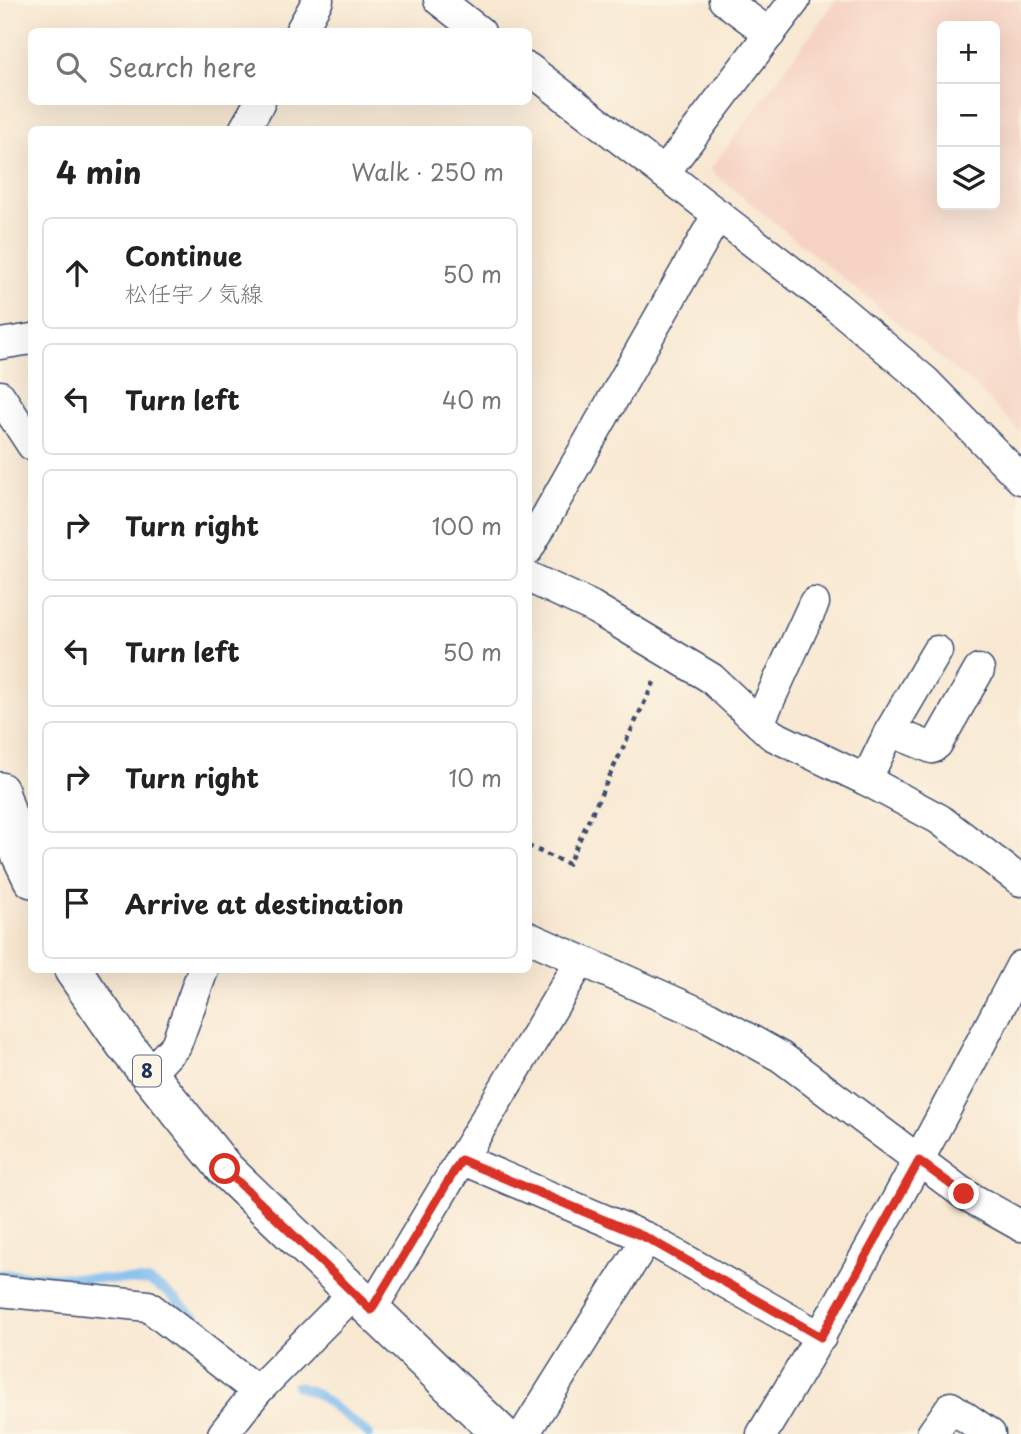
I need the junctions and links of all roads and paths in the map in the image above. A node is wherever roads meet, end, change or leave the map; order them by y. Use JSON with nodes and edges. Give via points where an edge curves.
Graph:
{"nodes":[{"id":1,"x":318,"y":0,"type":"edge"},
{"id":2,"x":439,"y":0,"type":"edge"},
{"id":3,"x":724,"y":0,"type":"edge"},
{"id":4,"x":795,"y":0,"type":"edge"},
{"id":5,"x":302,"y":28,"type":"edge"},
{"id":6,"x":475,"y":28,"type":"edge"},
{"id":7,"x":770,"y":34,"type":"junction"},
{"id":8,"x":532,"y":71,"type":"edge"},
{"id":9,"x":258,"y":105,"type":"edge"},
{"id":10,"x":246,"y":126,"type":"edge"},
{"id":11,"x":664,"y":173,"type":"junction"},
{"id":12,"x":718,"y":214,"type":"junction"},
{"id":13,"x":28,"y":340,"type":"edge"},
{"id":14,"x":0,"y":344,"type":"edge"},
{"id":15,"x":0,"y":396,"type":"edge"},
{"id":16,"x":28,"y":439,"type":"edge"},
{"id":17,"x":1021,"y":479,"type":"edge"},
{"id":18,"x":532,"y":542,"type":"edge"},
{"id":19,"x":532,"y":579,"type":"edge"},
{"id":20,"x":814,"y":603,"type":"dead end"},
{"id":21,"x":937,"y":651,"type":"dead end"},
{"id":22,"x":668,"y":652,"type":"junction"},
{"id":23,"x":979,"y":670,"type":"dead end"},
{"id":24,"x":759,"y":723,"type":"junction"},
{"id":25,"x":890,"y":731,"type":"junction"},
{"id":26,"x":866,"y":780,"type":"junction"},
{"id":27,"x":0,"y":791,"type":"edge"},
{"id":28,"x":532,"y":848,"type":"edge"},
{"id":29,"x":28,"y":871,"type":"edge"},
{"id":30,"x":1021,"y":881,"type":"edge"},
{"id":31,"x":532,"y":939,"type":"edge"},
{"id":32,"x":580,"y":962,"type":"junction"},
{"id":33,"x":1021,"y":966,"type":"edge"},
{"id":34,"x":76,"y":973,"type":"edge"},
{"id":35,"x":203,"y":973,"type":"edge"},
{"id":36,"x":149,"y":1074,"type":"junction"},
{"id":37,"x":461,"y":1160,"type":"junction"},
{"id":38,"x":919,"y":1161,"type":"junction"},
{"id":39,"x":1021,"y":1226,"type":"edge"},
{"id":40,"x":647,"y":1238,"type":"junction"},
{"id":41,"x":0,"y":1291,"type":"edge"},
{"id":42,"x":363,"y":1301,"type":"junction"},
{"id":43,"x":821,"y":1337,"type":"junction"},
{"id":44,"x":257,"y":1391,"type":"junction"},
{"id":45,"x":223,"y":1434,"type":"edge"},
{"id":46,"x":501,"y":1434,"type":"edge"},
{"id":47,"x":524,"y":1434,"type":"edge"},
{"id":48,"x":762,"y":1434,"type":"edge"},
{"id":49,"x":932,"y":1434,"type":"edge"},
{"id":50,"x":990,"y":1434,"type":"edge"}],
"edges":[{"from":1,"to":5,"type":"street"},
{"from":2,"to":6,"type":"street"},
{"from":3,"to":7,"type":"street"},
{"from":4,"to":7,"type":"street"},
{"from":7,"to":11,"type":"street"},
{"from":8,"to":11,"type":"street"},
{"from":9,"to":10,"type":"street"},
{"from":11,"to":12,"type":"street"},
{"from":12,"to":17,"type":"street","via":[[925,380]]},
{"from":12,"to":18,"type":"street"},
{"from":13,"to":14,"type":"street"},
{"from":15,"to":16,"type":"street"},
{"from":19,"to":22,"type":"street","via":[[591,606]]},
{"from":20,"to":24,"type":"street"},
{"from":21,"to":25,"type":"street"},
{"from":22,"to":24,"type":"street","via":[[711,678]]},
{"from":22,"to":28,"type":"path","via":[[568,864]]},
{"from":23,"to":25,"type":"street","via":[[932,748]]},
{"from":24,"to":26,"type":"street","via":[[772,735]]},
{"from":25,"to":26,"type":"street"},
{"from":26,"to":30,"type":"street","via":[[939,819]]},
{"from":27,"to":29,"type":"main road"},
{"from":31,"to":32,"type":"street"},
{"from":32,"to":37,"type":"street"},
{"from":32,"to":38,"type":"street","via":[[709,1017],[781,1057]]},
{"from":33,"to":38,"type":"street"},
{"from":34,"to":36,"type":"main road","number":"8"},
{"from":35,"to":36,"type":"street","via":[[176,1045]]},
{"from":36,"to":42,"type":"main road","number":"8","via":[[225,1169]]},
{"from":37,"to":40,"type":"street"},
{"from":37,"to":42,"type":"street"},
{"from":38,"to":39,"type":"street","via":[[964,1194]]},
{"from":38,"to":43,"type":"street"},
{"from":40,"to":43,"type":"street"},
{"from":40,"to":47,"type":"street"},
{"from":41,"to":44,"type":"street","via":[[148,1306]]},
{"from":42,"to":44,"type":"street"},
{"from":42,"to":46,"type":"main road","number":"8"},
{"from":43,"to":48,"type":"street"},
{"from":44,"to":45,"type":"street"},
{"from":49,"to":50,"type":"street","via":[[951,1407]]}]}
